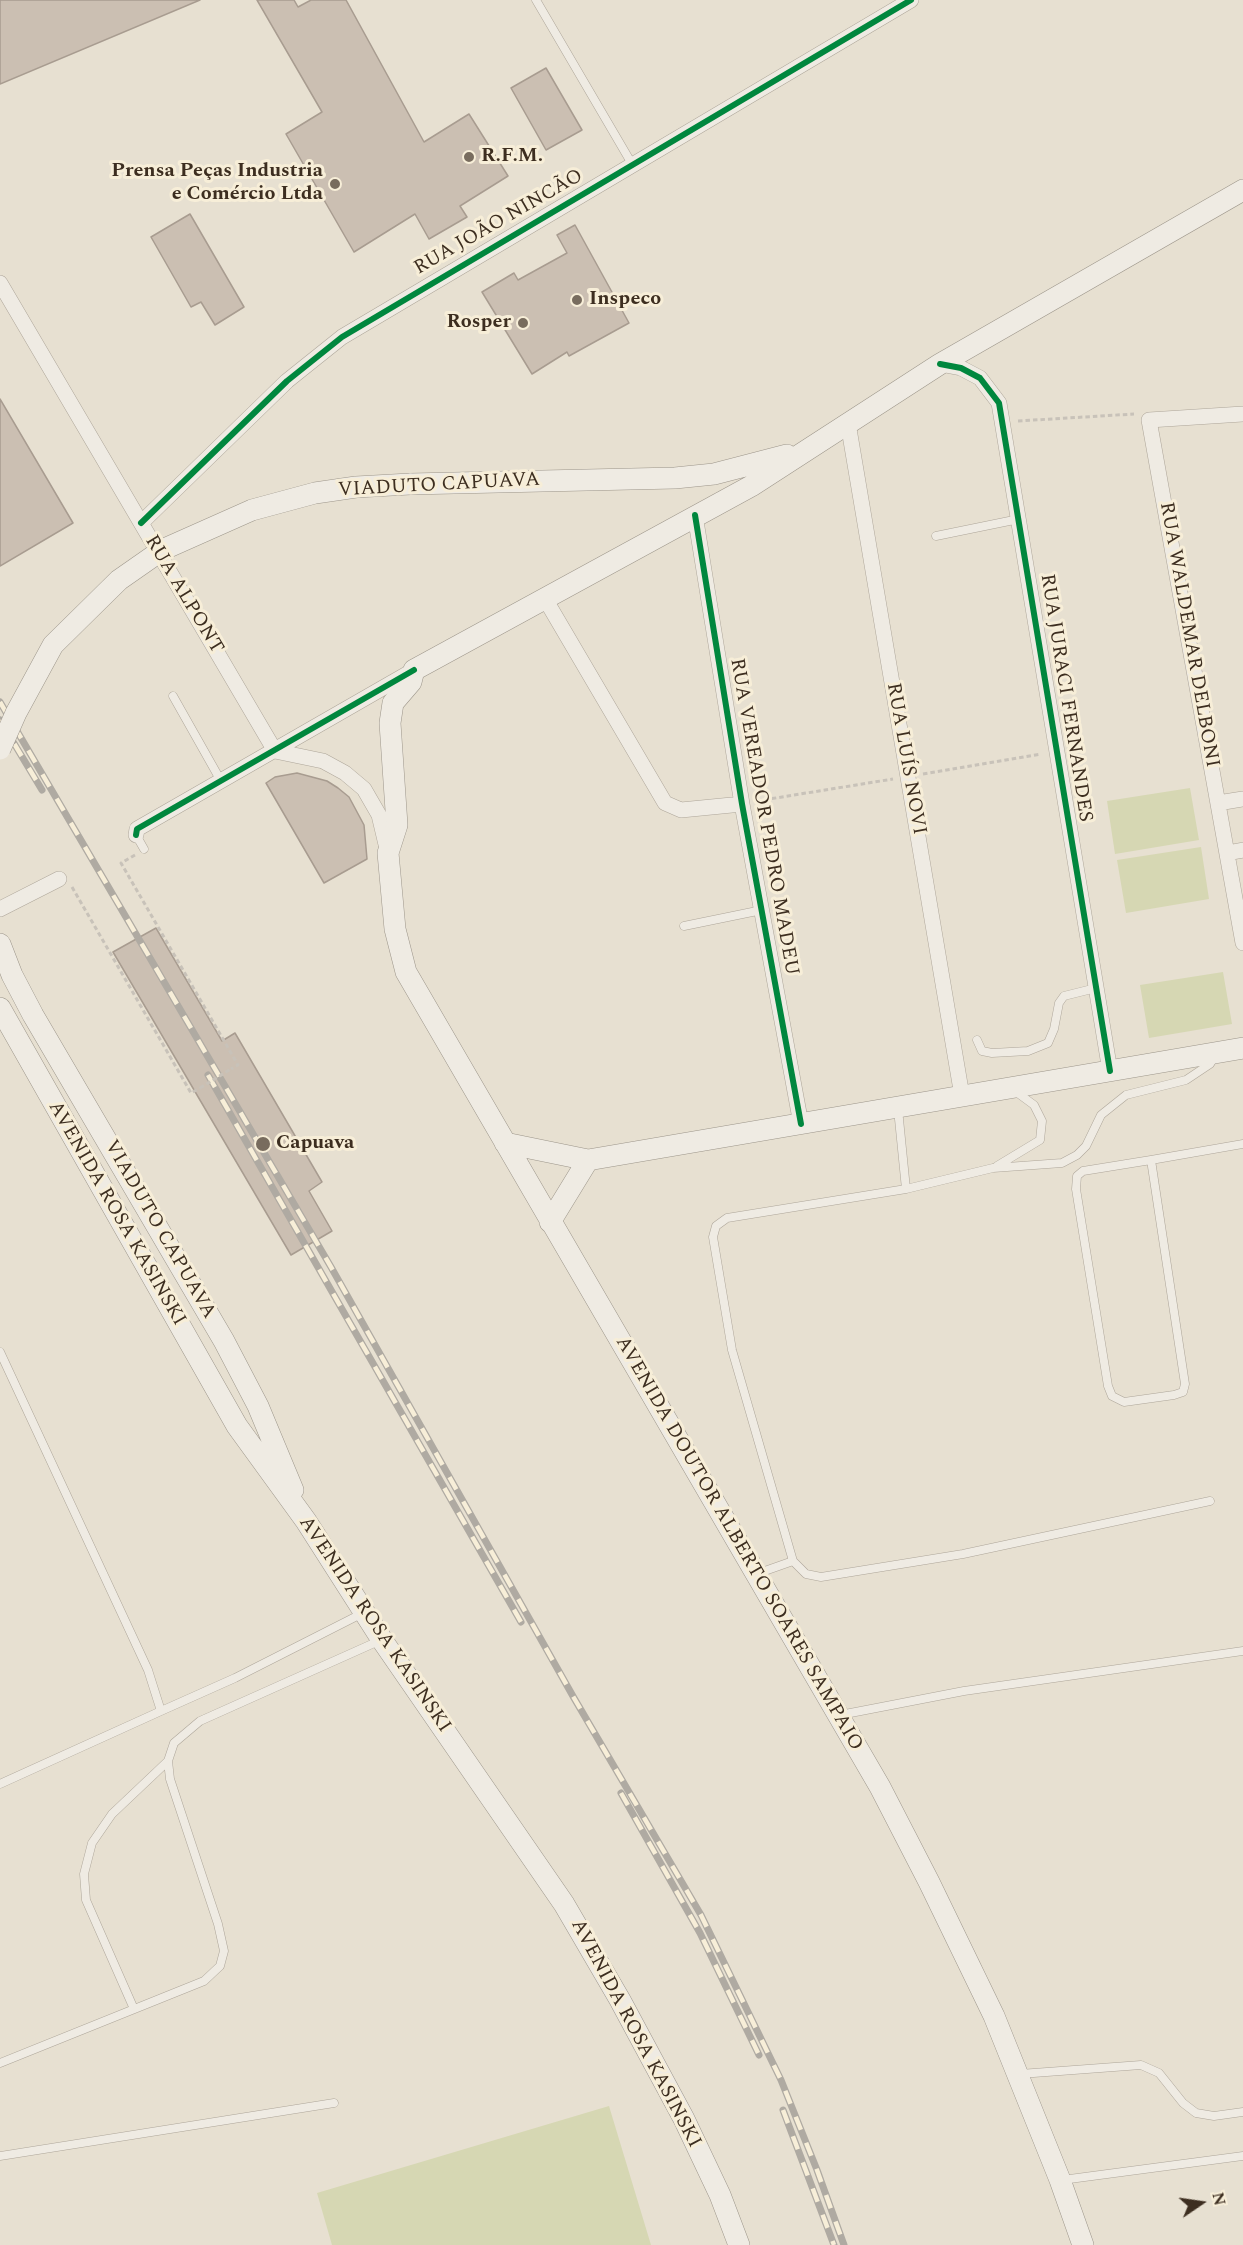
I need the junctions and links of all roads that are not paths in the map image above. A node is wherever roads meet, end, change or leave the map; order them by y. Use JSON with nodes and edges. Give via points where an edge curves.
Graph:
{"nodes":[{"id":1,"x":536,"y":0,"type":"edge"},
{"id":2,"x":911,"y":0,"type":"edge"},
{"id":3,"x":632,"y":164,"type":"junction"},
{"id":4,"x":1241,"y":194,"type":"edge"},
{"id":5,"x":0,"y":284,"type":"edge"},
{"id":6,"x":940,"y":364,"type":"junction"},
{"id":7,"x":1243,"y":414,"type":"edge"},
{"id":8,"x":848,"y":423,"type":"junction"},
{"id":9,"x":805,"y":450,"type":"junction"},
{"id":10,"x":695,"y":515,"type":"junction"},
{"id":11,"x":1019,"y":519,"type":"junction"},
{"id":12,"x":141,"y":523,"type":"junction"},
{"id":13,"x":936,"y":536,"type":"dead end"},
{"id":14,"x":544,"y":597,"type":"junction"},
{"id":15,"x":414,"y":670,"type":"junction"},
{"id":16,"x":173,"y":696,"type":"dead end"},
{"id":17,"x":0,"y":749,"type":"edge"},
{"id":18,"x":275,"y":751,"type":"junction"},
{"id":19,"x":222,"y":782,"type":"junction"},
{"id":20,"x":1243,"y":799,"type":"edge"},
{"id":21,"x":1218,"y":803,"type":"junction"},
{"id":22,"x":742,"y":804,"type":"junction"},
{"id":23,"x":140,"y":842,"type":"road end"},
{"id":24,"x":1243,"y":850,"type":"edge"},
{"id":25,"x":388,"y":853,"type":"junction"},
{"id":26,"x":1227,"y":854,"type":"junction"},
{"id":27,"x":65,"y":883,"type":"road end"},
{"id":28,"x":0,"y":909,"type":"edge"},
{"id":29,"x":762,"y":910,"type":"junction"},
{"id":30,"x":684,"y":926,"type":"dead end"},
{"id":31,"x":1243,"y":943,"type":"edge"},
{"id":32,"x":0,"y":944,"type":"edge"},
{"id":33,"x":1096,"y":988,"type":"junction"},
{"id":34,"x":0,"y":1008,"type":"edge"},
{"id":35,"x":977,"y":1040,"type":"dead end"},
{"id":36,"x":1243,"y":1048,"type":"edge"},
{"id":37,"x":1218,"y":1053,"type":"junction"},
{"id":38,"x":1110,"y":1071,"type":"junction"},
{"id":39,"x":1011,"y":1088,"type":"junction"},
{"id":40,"x":962,"y":1096,"type":"junction"},
{"id":41,"x":897,"y":1107,"type":"junction"},
{"id":42,"x":801,"y":1124,"type":"junction"},
{"id":43,"x":505,"y":1143,"type":"junction"},
{"id":44,"x":1243,"y":1144,"type":"edge"},
{"id":45,"x":588,"y":1160,"type":"junction"},
{"id":46,"x":1151,"y":1160,"type":"junction"},
{"id":47,"x":993,"y":1168,"type":"junction"},
{"id":48,"x":906,"y":1189,"type":"junction"},
{"id":49,"x":550,"y":1222,"type":"junction"},
{"id":50,"x":0,"y":1352,"type":"edge"},
{"id":51,"x":1210,"y":1501,"type":"dead end"},
{"id":52,"x":306,"y":1521,"type":"junction"},
{"id":53,"x":793,"y":1561,"type":"junction"},
{"id":54,"x":755,"y":1575,"type":"junction"},
{"id":55,"x":364,"y":1612,"type":"junction"},
{"id":56,"x":382,"y":1640,"type":"junction"},
{"id":57,"x":1243,"y":1651,"type":"edge"},
{"id":58,"x":162,"y":1711,"type":"junction"},
{"id":59,"x":838,"y":1715,"type":"junction"},
{"id":60,"x":168,"y":1761,"type":"junction"},
{"id":61,"x":0,"y":1784,"type":"edge"},
{"id":62,"x":134,"y":2009,"type":"junction"},
{"id":63,"x":0,"y":2063,"type":"edge"},
{"id":64,"x":1018,"y":2074,"type":"junction"},
{"id":65,"x":333,"y":2103,"type":"dead end"},
{"id":66,"x":1243,"y":2112,"type":"edge"},
{"id":67,"x":1243,"y":2156,"type":"edge"},
{"id":68,"x":0,"y":2157,"type":"edge"},
{"id":69,"x":1060,"y":2180,"type":"junction"},
{"id":70,"x":739,"y":2245,"type":"edge"},
{"id":71,"x":1083,"y":2245,"type":"edge"}],
"edges":[{"from":1,"to":3,"type":"lane"},
{"from":2,"to":3,"type":"street","name":"RUA JOÃO NINCÃO"},
{"from":3,"to":12,"type":"street","name":"RUA JOÃO NINCÃO","via":[[411,294],[314,358]]},
{"from":4,"to":6,"type":"main road"},
{"from":5,"to":12,"type":"street","name":"RUA ALPONT"},
{"from":6,"to":8,"type":"main road"},
{"from":6,"to":11,"type":"street","name":"RUA JURACI FERNANDES","via":[[980,378],[999,403]]},
{"from":7,"to":21,"type":"street","name":"RUA WALDEMAR DELBONI","via":[[1149,420]]},
{"from":8,"to":9,"type":"main road"},
{"from":8,"to":40,"type":"street","name":"RUA LUÍS NOVI"},
{"from":9,"to":10,"type":"main road","via":[[753,485]]},
{"from":9,"to":17,"type":"main road","name":"VIADUTO CAPUAVA","bridge":true,"via":[[714,474],[356,487],[262,507],[162,550],[119,580],[53,645]]},
{"from":10,"to":14,"type":"main road"},
{"from":10,"to":22,"type":"street","name":"RUA VEREADOR PEDRO MADEU"},
{"from":11,"to":13,"type":"lane"},
{"from":11,"to":33,"type":"street","name":"RUA JURACI FERNANDES"},
{"from":12,"to":18,"type":"street","name":"RUA ALPONT"},
{"from":14,"to":15,"type":"main road"},
{"from":14,"to":22,"type":"street","via":[[665,803],[681,810]]},
{"from":15,"to":18,"type":"street"},
{"from":15,"to":25,"type":"main road","name":"AVENIDA DOUTOR ALBERTO SOARES SAMPAIO","via":[[411,682],[393,703],[390,723],[397,825]]},
{"from":16,"to":19,"type":"lane"},
{"from":18,"to":19,"type":"street"},
{"from":18,"to":25,"type":"street","name":"AVENIDA DOUTOR ALBERTO SOARES SAMPAIO","via":[[323,761],[364,789],[379,815]]},
{"from":19,"to":23,"type":"street","via":[[137,829]]},
{"from":20,"to":21,"type":"street"},
{"from":21,"to":26,"type":"street","name":"RUA WALDEMAR DELBONI"},
{"from":22,"to":29,"type":"street","name":"RUA VEREADOR PEDRO MADEU"},
{"from":24,"to":26,"type":"street"},
{"from":25,"to":43,"type":"main road","name":"AVENIDA DOUTOR ALBERTO SOARES SAMPAIO","via":[[395,929],[406,972]]},
{"from":26,"to":31,"type":"street","name":"RUA WALDEMAR DELBONI"},
{"from":27,"to":28,"type":"street"},
{"from":29,"to":30,"type":"lane"},
{"from":29,"to":42,"type":"street","name":"RUA VEREADOR PEDRO MADEU"},
{"from":32,"to":52,"type":"main road","name":"VIADUTO CAPUAVA","via":[[33,1015],[258,1406]]},
{"from":33,"to":35,"type":"lane","via":[[1064,996],[1048,1043],[1028,1051],[992,1053],[982,1051]]},
{"from":33,"to":38,"type":"street","name":"RUA JURACI FERNANDES"},
{"from":34,"to":52,"type":"main road","name":"AVENIDA ROSA KASINSKI","via":[[237,1426]]},
{"from":36,"to":37,"type":"main road"},
{"from":37,"to":38,"type":"main road"},
{"from":37,"to":47,"type":"lane","via":[[1210,1064],[1186,1080],[1126,1095],[1101,1115],[1086,1146],[1062,1163]]},
{"from":38,"to":39,"type":"main road"},
{"from":39,"to":40,"type":"main road"},
{"from":39,"to":47,"type":"lane","via":[[1034,1106],[1042,1121],[1040,1140]]},
{"from":40,"to":41,"type":"main road"},
{"from":41,"to":42,"type":"main road"},
{"from":41,"to":48,"type":"lane"},
{"from":42,"to":45,"type":"main road"},
{"from":43,"to":45,"type":"main road"},
{"from":43,"to":49,"type":"main road","name":"AVENIDA DOUTOR ALBERTO SOARES SAMPAIO"},
{"from":44,"to":46,"type":"lane"},
{"from":45,"to":49,"type":"main road"},
{"from":46,"to":46,"type":"lane","via":[[1083,1171],[1077,1176],[1108,1386],[1112,1396],[1124,1402],[1174,1395],[1183,1392],[1185,1384]]},
{"from":47,"to":48,"type":"lane"},
{"from":48,"to":53,"type":"lane","via":[[727,1218],[716,1226],[713,1237],[732,1350]]},
{"from":49,"to":54,"type":"main road","name":"AVENIDA DOUTOR ALBERTO SOARES SAMPAIO"},
{"from":50,"to":58,"type":"lane","via":[[148,1670]]},
{"from":51,"to":53,"type":"lane","via":[[973,1552],[821,1577],[806,1574]]},
{"from":52,"to":55,"type":"main road","name":"AVENIDA ROSA KASINSKI"},
{"from":53,"to":54,"type":"lane"},
{"from":54,"to":59,"type":"main road","name":"AVENIDA DOUTOR ALBERTO SOARES SAMPAIO"},
{"from":55,"to":56,"type":"main road","name":"AVENIDA ROSA KASINSKI"},
{"from":55,"to":58,"type":"lane"},
{"from":56,"to":60,"type":"lane","via":[[200,1721],[174,1743]]},
{"from":56,"to":70,"type":"main road","name":"AVENIDA ROSA KASINSKI","via":[[564,1904],[684,2120]]},
{"from":57,"to":59,"type":"lane","via":[[964,1691]]},
{"from":58,"to":61,"type":"lane"},
{"from":59,"to":64,"type":"main road","name":"AVENIDA DOUTOR ALBERTO SOARES SAMPAIO","via":[[929,1881]]},
{"from":60,"to":62,"type":"lane","via":[[112,1814],[92,1843],[84,1874],[86,1899]]},
{"from":60,"to":62,"type":"lane","via":[[170,1779],[224,1951],[220,1966],[204,1981]]},
{"from":62,"to":63,"type":"lane"},
{"from":64,"to":66,"type":"lane","via":[[1141,2065],[1159,2073],[1196,2113],[1214,2116]]},
{"from":64,"to":69,"type":"main road","name":"AVENIDA DOUTOR ALBERTO SOARES SAMPAIO"},
{"from":65,"to":68,"type":"lane"},
{"from":67,"to":69,"type":"lane"},
{"from":69,"to":71,"type":"main road","name":"AVENIDA DOUTOR ALBERTO SOARES SAMPAIO"}]}
